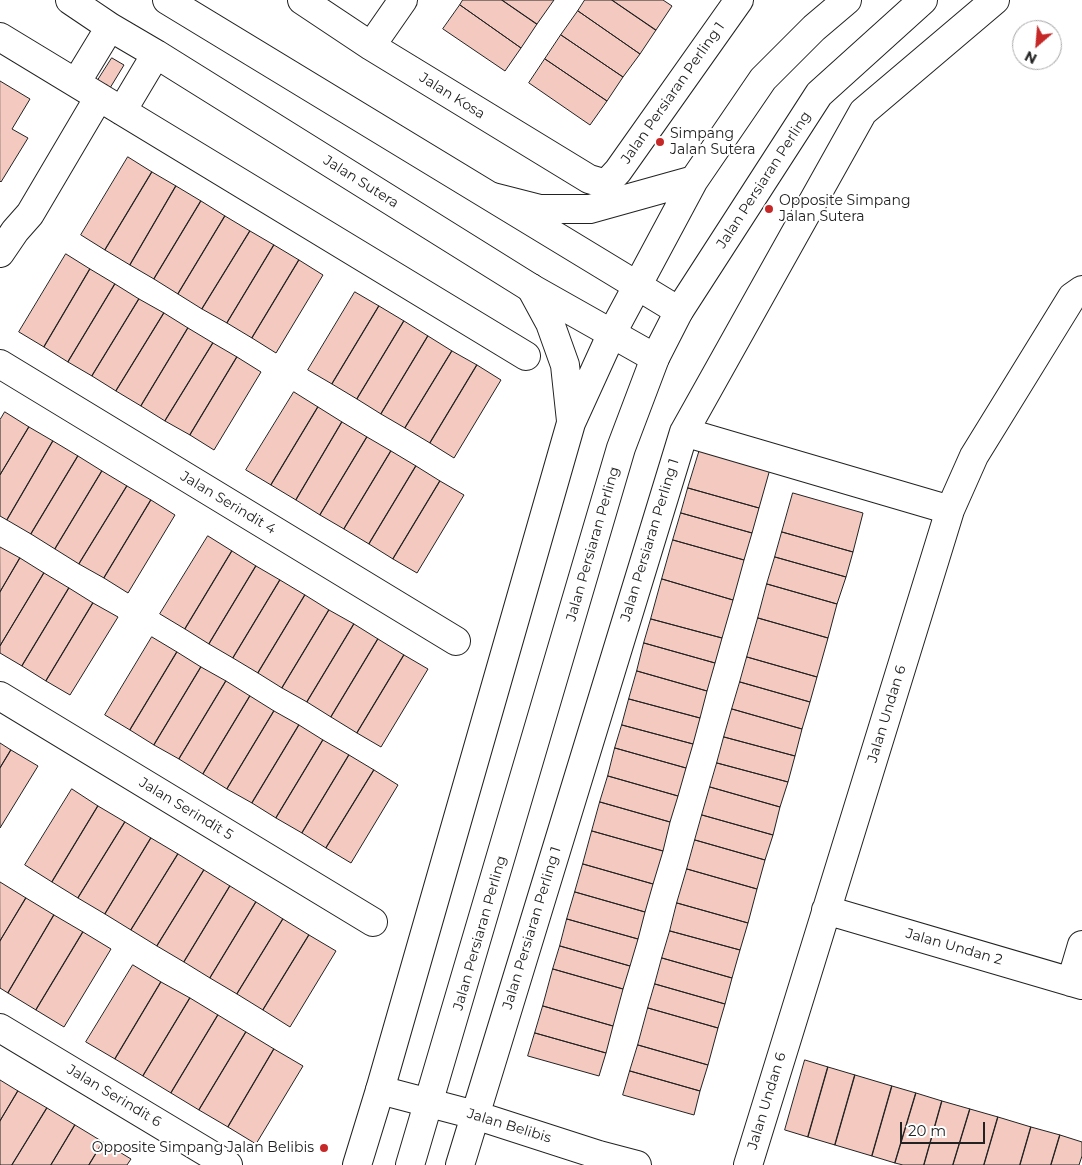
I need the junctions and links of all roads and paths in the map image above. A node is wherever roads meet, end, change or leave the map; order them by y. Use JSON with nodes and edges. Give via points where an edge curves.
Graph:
{"nodes":[{"id":1,"x":70,"y":0,"type":"edge"},
{"id":2,"x":167,"y":0,"type":"edge"},
{"id":3,"x":302,"y":0,"type":"edge"},
{"id":4,"x":402,"y":0,"type":"edge"},
{"id":5,"x":739,"y":0,"type":"edge"},
{"id":6,"x":846,"y":0,"type":"edge"},
{"id":7,"x":924,"y":0,"type":"edge"},
{"id":8,"x":995,"y":0,"type":"edge"},
{"id":9,"x":110,"y":27,"type":"junction"},
{"id":10,"x":0,"y":37,"type":"edge"},
{"id":11,"x":371,"y":46,"type":"junction"},
{"id":12,"x":156,"y":54,"type":"junction"},
{"id":13,"x":76,"y":83,"type":"junction"},
{"id":14,"x":110,"y":104,"type":"junction"},
{"id":15,"x":694,"y":180,"type":"junction"},
{"id":16,"x":606,"y":184,"type":"joint"},
{"id":17,"x":493,"y":197,"type":"junction"},
{"id":18,"x":0,"y":253,"type":"edge"},
{"id":19,"x":638,"y":287,"type":"junction"},
{"id":20,"x":531,"y":288,"type":"junction"},
{"id":21,"x":1082,"y":290,"type":"edge"},
{"id":22,"x":679,"y":311,"type":"junction"},
{"id":23,"x":612,"y":333,"type":"junction"},
{"id":24,"x":526,"y":356,"type":"dead end"},
{"id":25,"x":655,"y":358,"type":"junction"},
{"id":26,"x":0,"y":364,"type":"edge"},
{"id":27,"x":571,"y":423,"type":"junction"},
{"id":28,"x":684,"y":432,"type":"junction"},
{"id":29,"x":950,"y":510,"type":"junction"},
{"id":30,"x":456,"y":640,"type":"dead end"},
{"id":31,"x":0,"y":696,"type":"edge"},
{"id":32,"x":826,"y":910,"type":"junction"},
{"id":33,"x":373,"y":922,"type":"dead end"},
{"id":34,"x":1082,"y":945,"type":"edge"},
{"id":35,"x":1076,"y":984,"type":"edge"},
{"id":36,"x":0,"y":1028,"type":"edge"},
{"id":37,"x":380,"y":1090,"type":"junction"},
{"id":38,"x":429,"y":1104,"type":"junction"},
{"id":39,"x":475,"y":1115,"type":"junction"},
{"id":40,"x":228,"y":1165,"type":"edge"},
{"id":41,"x":357,"y":1165,"type":"edge"},
{"id":42,"x":410,"y":1165,"type":"edge"},
{"id":43,"x":460,"y":1165,"type":"edge"},
{"id":44,"x":637,"y":1165,"type":"edge"},
{"id":45,"x":748,"y":1165,"type":"edge"}],
"edges":[{"from":1,"to":9,"type":"street","name":"Jalan Sutera"},
{"from":2,"to":17,"type":"street"},
{"from":3,"to":11,"type":"street","name":"Jalan Kosa"},
{"from":4,"to":11,"type":"street"},
{"from":5,"to":16,"type":"street","name":"Jalan Persiaran Perling 1"},
{"from":6,"to":15,"type":"street","via":[[763,79]]},
{"from":7,"to":22,"type":"street","name":"Jalan Persiaran Perling","via":[[819,94]]},
{"from":8,"to":28,"type":"street","name":"Jalan Persiaran Perling 1","via":[[863,112]]},
{"from":9,"to":12,"type":"street","name":"Jalan Sutera"},
{"from":9,"to":13,"type":"street"},
{"from":10,"to":13,"type":"street"},
{"from":11,"to":16,"type":"street","name":"Jalan Kosa","via":[[589,179]]},
{"from":12,"to":14,"type":"street"},
{"from":12,"to":20,"type":"street","name":"Jalan Sutera"},
{"from":13,"to":14,"type":"street"},
{"from":14,"to":18,"type":"street"},
{"from":14,"to":24,"type":"street"},
{"from":15,"to":17,"type":"street","via":[[590,209],[540,209]]},
{"from":15,"to":19,"type":"street"},
{"from":17,"to":19,"type":"street"},
{"from":19,"to":22,"type":"street"},
{"from":19,"to":23,"type":"street"},
{"from":20,"to":23,"type":"street","name":"Jalan Sutera"},
{"from":20,"to":27,"type":"street","via":[[550,324],[565,365]]},
{"from":21,"to":29,"type":"street","name":"Jalan Undan 6","via":[[1072,298],[974,456]]},
{"from":22,"to":25,"type":"street","name":"Jalan Persiaran Perling"},
{"from":23,"to":25,"type":"street","name":"Jalan Sutera"},
{"from":23,"to":27,"type":"street"},
{"from":25,"to":38,"type":"street","name":"Jalan Persiaran Perling","via":[[621,448]]},
{"from":26,"to":30,"type":"street","name":"Jalan Serindit 4"},
{"from":27,"to":37,"type":"street"},
{"from":28,"to":29,"type":"street"},
{"from":28,"to":39,"type":"street","name":"Jalan Persiaran Perling 1"},
{"from":29,"to":32,"type":"street","name":"Jalan Undan 6"},
{"from":31,"to":33,"type":"street","name":"Jalan Serindit 5"},
{"from":32,"to":35,"type":"street","name":"Jalan Undan 2"},
{"from":32,"to":45,"type":"street","name":"Jalan Undan 6"},
{"from":34,"to":35,"type":"street"},
{"from":36,"to":40,"type":"street","name":"Jalan Serindit 6"},
{"from":37,"to":38,"type":"street","name":"Jalan Belibis"},
{"from":37,"to":41,"type":"street"},
{"from":38,"to":39,"type":"street","name":"Jalan Belibis"},
{"from":38,"to":42,"type":"street","name":"Jalan Persiaran Perling"},
{"from":39,"to":43,"type":"street","name":"Jalan Persiaran Perling 1"},
{"from":39,"to":44,"type":"street","name":"Jalan Belibis"}]}
